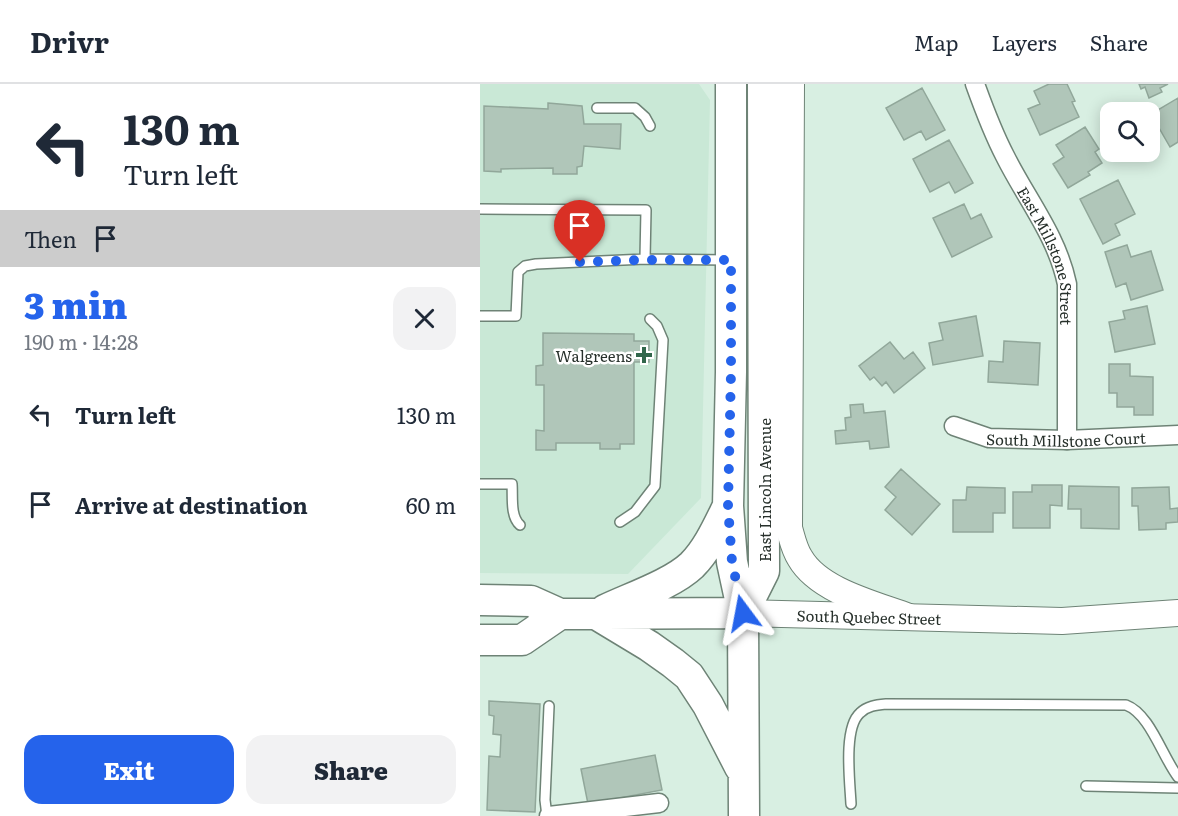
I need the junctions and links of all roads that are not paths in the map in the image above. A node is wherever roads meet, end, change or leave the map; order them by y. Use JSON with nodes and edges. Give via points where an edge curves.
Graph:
{"nodes":[{"id":1,"x":731,"y":84,"type":"edge"},
{"id":2,"x":749,"y":84,"type":"edge"},
{"id":3,"x":763,"y":84,"type":"edge"},
{"id":4,"x":791,"y":84,"type":"edge"},
{"id":5,"x":975,"y":84,"type":"edge"},
{"id":6,"x":597,"y":108,"type":"dead end"},
{"id":7,"x":650,"y":126,"type":"dead end"},
{"id":8,"x":763,"y":184,"type":"junction"},
{"id":9,"x":480,"y":209,"type":"edge"},
{"id":10,"x":645,"y":260,"type":"junction"},
{"id":11,"x":731,"y":260,"type":"junction"},
{"id":12,"x":480,"y":316,"type":"edge"},
{"id":13,"x":650,"y":319,"type":"dead end"},
{"id":14,"x":954,"y":426,"type":"dead end"},
{"id":15,"x":1178,"y":435,"type":"edge"},
{"id":16,"x":1067,"y":440,"type":"junction"},
{"id":17,"x":480,"y":484,"type":"edge"},
{"id":18,"x":728,"y":506,"type":"junction"},
{"id":19,"x":620,"y":522,"type":"dead end"},
{"id":20,"x":520,"y":525,"type":"dead end"},
{"id":21,"x":480,"y":600,"type":"edge"},
{"id":22,"x":743,"y":613,"type":"junction"},
{"id":23,"x":1178,"y":613,"type":"edge"},
{"id":24,"x":560,"y":614,"type":"junction"},
{"id":25,"x":596,"y":614,"type":"junction"},
{"id":26,"x":909,"y":617,"type":"junction"},
{"id":27,"x":480,"y":640,"type":"edge"},
{"id":28,"x":549,"y":706,"type":"dead end"},
{"id":29,"x":744,"y":775,"type":"junction"},
{"id":30,"x":1178,"y":777,"type":"edge"},
{"id":31,"x":1086,"y":786,"type":"dead end"},
{"id":32,"x":1178,"y":788,"type":"edge"},
{"id":33,"x":658,"y":803,"type":"dead end"},
{"id":34,"x":851,"y":804,"type":"dead end"},
{"id":35,"x":548,"y":816,"type":"edge"},
{"id":36,"x":744,"y":816,"type":"edge"}],
"edges":[{"from":1,"to":11,"type":"main road"},
{"from":2,"to":8,"type":"main road","via":[[749,144]]},
{"from":3,"to":8,"type":"main road","name":"East Lincoln Avenue"},
{"from":4,"to":26,"type":"main road","via":[[789,528],[801,561],[822,582]]},
{"from":5,"to":16,"type":"street","name":"East Millstone Street","via":[[1006,157],[1063,265],[1067,284]]},
{"from":6,"to":7,"type":"lane","via":[[635,108]]},
{"from":8,"to":22,"type":"main road","name":"East Lincoln Avenue","via":[[764,571]]},
{"from":9,"to":10,"type":"lane","via":[[646,210]]},
{"from":10,"to":11,"type":"lane"},
{"from":10,"to":12,"type":"lane","via":[[525,266],[518,272],[516,316]]},
{"from":11,"to":18,"type":"main road"},
{"from":13,"to":19,"type":"lane","via":[[663,340],[655,486],[635,512]]},
{"from":14,"to":16,"type":"street","name":"South Millstone Court","via":[[989,438]]},
{"from":15,"to":16,"type":"street","name":"South Millstone Court"},
{"from":17,"to":20,"type":"lane","via":[[513,484],[513,509]]},
{"from":18,"to":22,"type":"main road","via":[[732,562]]},
{"from":18,"to":25,"type":"main road","via":[[704,551],[691,566]]},
{"from":21,"to":24,"type":"main road","name":"South Quebec Street","via":[[531,601]]},
{"from":22,"to":25,"type":"main road","name":"South Quebec Street"},
{"from":22,"to":26,"type":"main road","name":"South Quebec Street"},
{"from":22,"to":29,"type":"main road"},
{"from":23,"to":26,"type":"main road","name":"South Quebec Street","via":[[1062,621]]},
{"from":24,"to":25,"type":"main road","name":"South Quebec Street"},
{"from":24,"to":27,"type":"main road","via":[[522,640]]},
{"from":25,"to":29,"type":"main road","via":[[689,676]]},
{"from":28,"to":35,"type":"lane","via":[[545,800]]},
{"from":29,"to":36,"type":"main road"},
{"from":30,"to":34,"type":"lane","via":[[1142,716],[1126,705],[886,704],[867,708],[851,727]]},
{"from":31,"to":32,"type":"lane"},
{"from":33,"to":35,"type":"street"}]}
